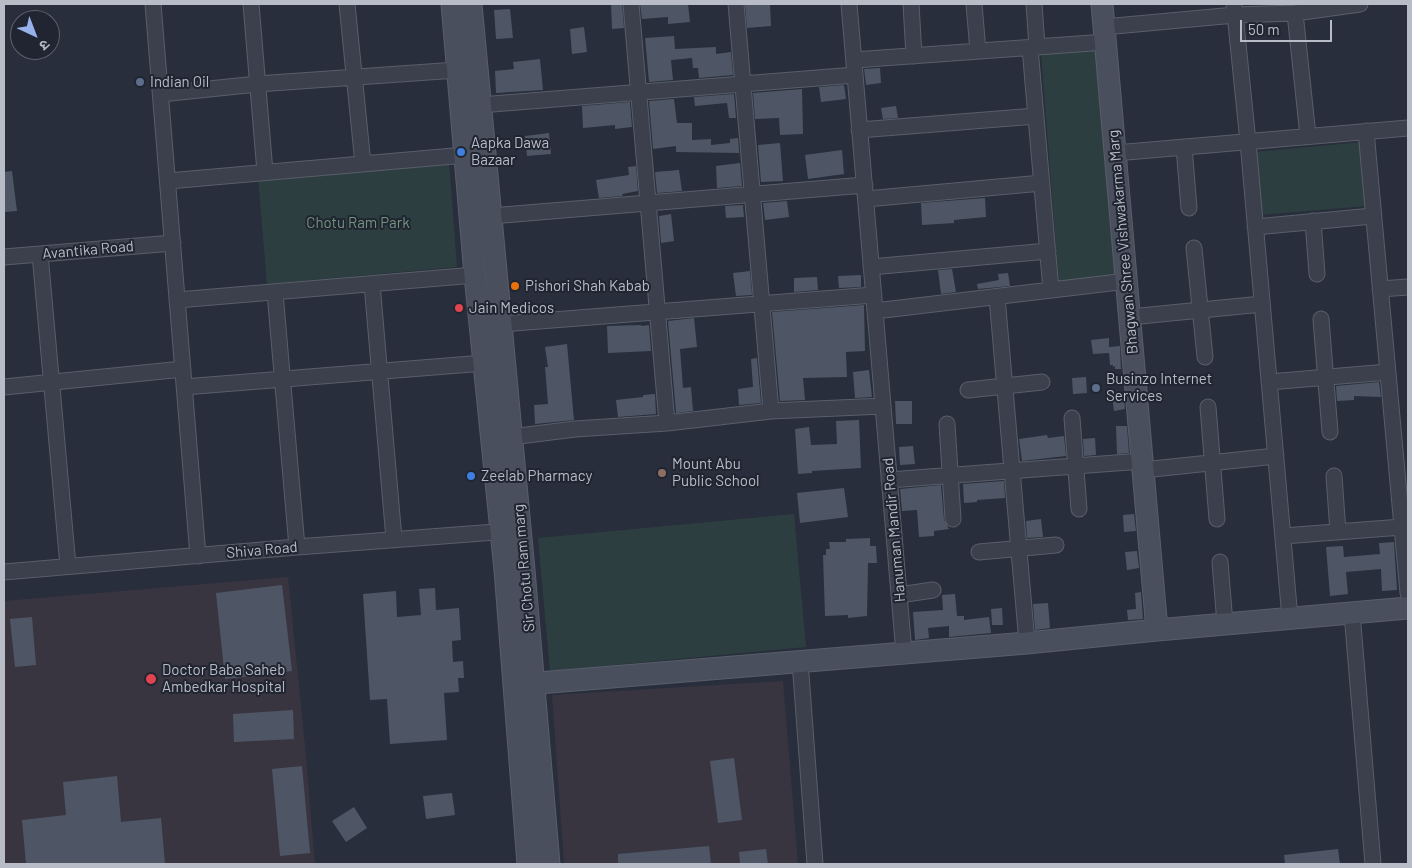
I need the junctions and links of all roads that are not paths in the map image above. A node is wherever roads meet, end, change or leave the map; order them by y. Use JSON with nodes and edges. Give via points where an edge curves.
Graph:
{"nodes":[{"id":1,"x":153,"y":4,"type":"edge"},
{"id":2,"x":251,"y":4,"type":"edge"},
{"id":3,"x":346,"y":4,"type":"edge"},
{"id":4,"x":452,"y":4,"type":"edge"},
{"id":5,"x":471,"y":4,"type":"edge"},
{"id":6,"x":631,"y":4,"type":"edge"},
{"id":7,"x":736,"y":4,"type":"edge"},
{"id":8,"x":849,"y":4,"type":"edge"},
{"id":9,"x":911,"y":4,"type":"edge"},
{"id":10,"x":974,"y":4,"type":"edge"},
{"id":11,"x":1034,"y":4,"type":"edge"},
{"id":12,"x":1102,"y":4,"type":"edge"},
{"id":13,"x":1360,"y":4,"type":"edge"},
{"id":14,"x":1234,"y":10,"type":"edge"},
{"id":15,"x":1295,"y":13,"type":"junction"},
{"id":16,"x":1105,"y":35,"type":"junction"},
{"id":17,"x":1033,"y":47,"type":"junction"},
{"id":18,"x":978,"y":51,"type":"junction"},
{"id":19,"x":914,"y":56,"type":"junction"},
{"id":20,"x":854,"y":68,"type":"junction"},
{"id":21,"x":457,"y":70,"type":"junction"},
{"id":22,"x":353,"y":78,"type":"junction"},
{"id":23,"x":257,"y":84,"type":"junction"},
{"id":24,"x":743,"y":84,"type":"junction"},
{"id":25,"x":638,"y":92,"type":"junction"},
{"id":26,"x":161,"y":94,"type":"junction"},
{"id":27,"x":480,"y":105,"type":"junction"},
{"id":28,"x":1036,"y":116,"type":"junction"},
{"id":29,"x":1408,"y":128,"type":"edge"},
{"id":30,"x":859,"y":130,"type":"junction"},
{"id":31,"x":1366,"y":131,"type":"junction"},
{"id":32,"x":1308,"y":136,"type":"junction"},
{"id":33,"x":1248,"y":142,"type":"junction"},
{"id":34,"x":1184,"y":147,"type":"junction"},
{"id":35,"x":1116,"y":153,"type":"junction"},
{"id":36,"x":465,"y":155,"type":"junction"},
{"id":37,"x":363,"y":164,"type":"junction"},
{"id":38,"x":265,"y":172,"type":"junction"},
{"id":39,"x":168,"y":181,"type":"junction"},
{"id":40,"x":1042,"y":183,"type":"junction"},
{"id":41,"x":865,"y":192,"type":"junction"},
{"id":42,"x":752,"y":195,"type":"junction"},
{"id":43,"x":648,"y":203,"type":"junction"},
{"id":44,"x":1189,"y":208,"type":"dead end"},
{"id":45,"x":491,"y":216,"type":"junction"},
{"id":46,"x":1373,"y":216,"type":"junction"},
{"id":47,"x":1313,"y":221,"type":"junction"},
{"id":48,"x":1255,"y":227,"type":"junction"},
{"id":49,"x":173,"y":243,"type":"junction"},
{"id":50,"x":1194,"y":248,"type":"dead end"},
{"id":51,"x":1048,"y":251,"type":"junction"},
{"id":52,"x":40,"y":254,"type":"junction"},
{"id":53,"x":4,"y":257,"type":"edge"},
{"id":54,"x":871,"y":266,"type":"junction"},
{"id":55,"x":1317,"y":274,"type":"dead end"},
{"id":56,"x":475,"y":275,"type":"junction"},
{"id":57,"x":1126,"y":282,"type":"junction"},
{"id":58,"x":372,"y":284,"type":"junction"},
{"id":59,"x":1408,"y":287,"type":"edge"},
{"id":60,"x":1380,"y":289,"type":"junction"},
{"id":61,"x":1051,"y":290,"type":"junction"},
{"id":62,"x":275,"y":293,"type":"junction"},
{"id":63,"x":874,"y":295,"type":"junction"},
{"id":64,"x":997,"y":297,"type":"junction"},
{"id":65,"x":178,"y":300,"type":"junction"},
{"id":66,"x":762,"y":304,"type":"junction"},
{"id":67,"x":1262,"y":304,"type":"junction"},
{"id":68,"x":1200,"y":310,"type":"junction"},
{"id":69,"x":875,"y":311,"type":"junction"},
{"id":70,"x":657,"y":312,"type":"junction"},
{"id":71,"x":1130,"y":316,"type":"junction"},
{"id":72,"x":1321,"y":319,"type":"dead end"},
{"id":73,"x":501,"y":324,"type":"junction"},
{"id":74,"x":1204,"y":357,"type":"dead end"},
{"id":75,"x":484,"y":363,"type":"junction"},
{"id":76,"x":183,"y":370,"type":"junction"},
{"id":77,"x":380,"y":371,"type":"junction"},
{"id":78,"x":1388,"y":372,"type":"junction"},
{"id":79,"x":1325,"y":378,"type":"junction"},
{"id":80,"x":283,"y":379,"type":"junction"},
{"id":81,"x":51,"y":382,"type":"junction"},
{"id":82,"x":1042,"y":382,"type":"dead end"},
{"id":83,"x":1269,"y":382,"type":"junction"},
{"id":84,"x":1004,"y":386,"type":"junction"},
{"id":85,"x":4,"y":387,"type":"edge"},
{"id":86,"x":184,"y":387,"type":"junction"},
{"id":87,"x":968,"y":390,"type":"dead end"},
{"id":88,"x":884,"y":406,"type":"junction"},
{"id":89,"x":1208,"y":407,"type":"dead end"},
{"id":90,"x":771,"y":411,"type":"junction"},
{"id":91,"x":1072,"y":418,"type":"dead end"},
{"id":92,"x":667,"y":423,"type":"junction"},
{"id":93,"x":947,"y":424,"type":"dead end"},
{"id":94,"x":1330,"y":432,"type":"dead end"},
{"id":95,"x":511,"y":436,"type":"junction"},
{"id":96,"x":1402,"y":447,"type":"edge"},
{"id":97,"x":1276,"y":456,"type":"junction"},
{"id":98,"x":1212,"y":463,"type":"junction"},
{"id":99,"x":1142,"y":465,"type":"junction"},
{"id":100,"x":1076,"y":466,"type":"junction"},
{"id":101,"x":1012,"y":471,"type":"junction"},
{"id":102,"x":950,"y":476,"type":"junction"},
{"id":103,"x":1334,"y":476,"type":"dead end"},
{"id":104,"x":889,"y":480,"type":"junction"},
{"id":105,"x":1079,"y":509,"type":"dead end"},
{"id":106,"x":953,"y":519,"type":"dead end"},
{"id":107,"x":1217,"y":519,"type":"dead end"},
{"id":108,"x":1402,"y":526,"type":"junction"},
{"id":109,"x":511,"y":531,"type":"junction"},
{"id":110,"x":1338,"y":532,"type":"junction"},
{"id":111,"x":1283,"y":536,"type":"junction"},
{"id":112,"x":394,"y":539,"type":"junction"},
{"id":113,"x":1056,"y":545,"type":"dead end"},
{"id":114,"x":298,"y":547,"type":"junction"},
{"id":115,"x":1018,"y":549,"type":"junction"},
{"id":116,"x":979,"y":552,"type":"dead end"},
{"id":117,"x":198,"y":556,"type":"junction"},
{"id":118,"x":1220,"y":562,"type":"dead end"},
{"id":119,"x":68,"y":566,"type":"junction"},
{"id":120,"x":4,"y":572,"type":"edge"},
{"id":121,"x":933,"y":590,"type":"dead end"},
{"id":122,"x":1408,"y":593,"type":"edge"},
{"id":123,"x":900,"y":595,"type":"junction"},
{"id":124,"x":1408,"y":608,"type":"edge"},
{"id":125,"x":1352,"y":613,"type":"junction"},
{"id":126,"x":1290,"y":618,"type":"junction"},
{"id":127,"x":1225,"y":624,"type":"junction"},
{"id":128,"x":1157,"y":630,"type":"junction"},
{"id":129,"x":1026,"y":643,"type":"junction"},
{"id":130,"x":904,"y":653,"type":"junction"},
{"id":131,"x":800,"y":662,"type":"junction"},
{"id":132,"x":524,"y":684,"type":"junction"},
{"id":133,"x":528,"y":864,"type":"edge"},
{"id":134,"x":549,"y":864,"type":"edge"},
{"id":135,"x":815,"y":864,"type":"edge"},
{"id":136,"x":1373,"y":864,"type":"edge"}],
"edges":[{"from":1,"to":26,"type":"street"},
{"from":2,"to":23,"type":"street"},
{"from":3,"to":22,"type":"street"},
{"from":4,"to":21,"type":"street","name":"Sir Chotu Ram marg"},
{"from":5,"to":27,"type":"street","name":"Sir Chotu Ram marg"},
{"from":6,"to":25,"type":"street"},
{"from":7,"to":24,"type":"street"},
{"from":8,"to":20,"type":"street","name":"Hanuman Mandir Road"},
{"from":9,"to":19,"type":"street"},
{"from":10,"to":18,"type":"street"},
{"from":11,"to":17,"type":"street"},
{"from":12,"to":16,"type":"street","name":"Bhagwan Shree Vishwakarma Marg"},
{"from":13,"to":15,"type":"street"},
{"from":14,"to":15,"type":"street"},
{"from":14,"to":16,"type":"street"},
{"from":14,"to":33,"type":"street"},
{"from":15,"to":32,"type":"street"},
{"from":16,"to":17,"type":"street"},
{"from":16,"to":35,"type":"street","name":"Bhagwan Shree Vishwakarma Marg"},
{"from":17,"to":18,"type":"street"},
{"from":17,"to":28,"type":"street"},
{"from":18,"to":19,"type":"street"},
{"from":19,"to":20,"type":"street"},
{"from":20,"to":24,"type":"street"},
{"from":20,"to":30,"type":"street","name":"Hanuman Mandir Road"},
{"from":21,"to":22,"type":"street"},
{"from":21,"to":36,"type":"street","name":"Sir Chotu Ram marg"},
{"from":22,"to":23,"type":"street"},
{"from":22,"to":37,"type":"street"},
{"from":23,"to":26,"type":"street"},
{"from":23,"to":38,"type":"street"},
{"from":24,"to":25,"type":"street"},
{"from":24,"to":42,"type":"street"},
{"from":25,"to":27,"type":"street"},
{"from":25,"to":43,"type":"street"},
{"from":26,"to":39,"type":"street"},
{"from":27,"to":45,"type":"street","name":"Sir Chotu Ram marg"},
{"from":28,"to":30,"type":"street"},
{"from":28,"to":40,"type":"street"},
{"from":29,"to":31,"type":"street"},
{"from":30,"to":41,"type":"street","name":"Hanuman Mandir Road"},
{"from":31,"to":32,"type":"street"},
{"from":31,"to":46,"type":"street"},
{"from":32,"to":33,"type":"street"},
{"from":33,"to":34,"type":"street"},
{"from":33,"to":48,"type":"street"},
{"from":34,"to":35,"type":"street"},
{"from":34,"to":44,"type":"street"},
{"from":35,"to":57,"type":"street","name":"Bhagwan Shree Vishwakarma Marg"},
{"from":36,"to":37,"type":"street"},
{"from":36,"to":56,"type":"street","name":"Sir Chotu Ram marg"},
{"from":37,"to":38,"type":"street"},
{"from":38,"to":39,"type":"street"},
{"from":39,"to":49,"type":"street"},
{"from":40,"to":41,"type":"street"},
{"from":40,"to":51,"type":"street"},
{"from":41,"to":42,"type":"street"},
{"from":41,"to":54,"type":"street","name":"Hanuman Mandir Road"},
{"from":42,"to":43,"type":"street"},
{"from":42,"to":66,"type":"street"},
{"from":43,"to":45,"type":"street"},
{"from":43,"to":70,"type":"street"},
{"from":45,"to":73,"type":"street","name":"Sir Chotu Ram marg"},
{"from":46,"to":47,"type":"street"},
{"from":46,"to":60,"type":"street"},
{"from":47,"to":48,"type":"street"},
{"from":47,"to":55,"type":"street"},
{"from":48,"to":67,"type":"street"},
{"from":49,"to":52,"type":"street","name":"Avantika Road"},
{"from":49,"to":65,"type":"street"},
{"from":50,"to":68,"type":"street"},
{"from":51,"to":54,"type":"street"},
{"from":51,"to":61,"type":"street"},
{"from":52,"to":53,"type":"street","name":"Avantika Road"},
{"from":52,"to":81,"type":"street"},
{"from":54,"to":63,"type":"street","name":"Hanuman Mandir Road"},
{"from":56,"to":58,"type":"street"},
{"from":56,"to":75,"type":"street","name":"Sir Chotu Ram marg"},
{"from":57,"to":61,"type":"street"},
{"from":57,"to":71,"type":"street","name":"Bhagwan Shree Vishwakarma Marg"},
{"from":58,"to":62,"type":"street"},
{"from":58,"to":77,"type":"street"},
{"from":59,"to":60,"type":"street"},
{"from":60,"to":78,"type":"street"},
{"from":61,"to":64,"type":"street"},
{"from":62,"to":65,"type":"street"},
{"from":62,"to":80,"type":"street"},
{"from":63,"to":66,"type":"street"},
{"from":63,"to":69,"type":"street","name":"Hanuman Mandir Road"},
{"from":64,"to":69,"type":"street"},
{"from":64,"to":84,"type":"street"},
{"from":65,"to":76,"type":"street"},
{"from":66,"to":70,"type":"street"},
{"from":66,"to":90,"type":"street"},
{"from":67,"to":68,"type":"street"},
{"from":67,"to":83,"type":"street"},
{"from":68,"to":71,"type":"street"},
{"from":68,"to":74,"type":"street"},
{"from":69,"to":88,"type":"street","name":"Hanuman Mandir Road"},
{"from":70,"to":73,"type":"street"},
{"from":70,"to":92,"type":"street"},
{"from":71,"to":99,"type":"street","name":"Bhagwan Shree Vishwakarma Marg"},
{"from":72,"to":79,"type":"street"},
{"from":73,"to":95,"type":"street","name":"Sir Chotu Ram marg"},
{"from":75,"to":77,"type":"street"},
{"from":75,"to":109,"type":"street","name":"Sir Chotu Ram marg"},
{"from":76,"to":81,"type":"street"},
{"from":76,"to":86,"type":"street"},
{"from":77,"to":80,"type":"street"},
{"from":77,"to":112,"type":"street"},
{"from":78,"to":79,"type":"street"},
{"from":78,"to":96,"type":"street"},
{"from":79,"to":83,"type":"street"},
{"from":79,"to":94,"type":"street"},
{"from":80,"to":86,"type":"street"},
{"from":80,"to":114,"type":"street"},
{"from":81,"to":85,"type":"street"},
{"from":81,"to":119,"type":"street"},
{"from":82,"to":84,"type":"street"},
{"from":83,"to":97,"type":"street"},
{"from":84,"to":87,"type":"street"},
{"from":84,"to":101,"type":"street"},
{"from":86,"to":117,"type":"street"},
{"from":88,"to":90,"type":"street"},
{"from":88,"to":104,"type":"street","name":"Hanuman Mandir Road"},
{"from":89,"to":98,"type":"street"},
{"from":90,"to":92,"type":"street"},
{"from":91,"to":100,"type":"street"},
{"from":92,"to":95,"type":"street"},
{"from":93,"to":102,"type":"street"},
{"from":95,"to":109,"type":"street","name":"Sir Chotu Ram marg"},
{"from":96,"to":108,"type":"street"},
{"from":97,"to":98,"type":"street"},
{"from":97,"to":111,"type":"street"},
{"from":98,"to":99,"type":"street"},
{"from":98,"to":107,"type":"street"},
{"from":99,"to":100,"type":"street"},
{"from":99,"to":128,"type":"street","name":"Bhagwan Shree Vishwakarma Marg"},
{"from":100,"to":101,"type":"street"},
{"from":100,"to":105,"type":"street"},
{"from":101,"to":102,"type":"street"},
{"from":101,"to":115,"type":"street"},
{"from":102,"to":104,"type":"street"},
{"from":102,"to":106,"type":"street"},
{"from":103,"to":110,"type":"street"},
{"from":104,"to":123,"type":"street","name":"Hanuman Mandir Road"},
{"from":108,"to":110,"type":"street"},
{"from":108,"to":122,"type":"street"},
{"from":109,"to":112,"type":"street","name":"Shiva Road"},
{"from":109,"to":132,"type":"street","name":"Sir Chotu Ram marg"},
{"from":110,"to":111,"type":"street"},
{"from":111,"to":126,"type":"street"},
{"from":112,"to":114,"type":"street","name":"Shiva Road"},
{"from":113,"to":115,"type":"street"},
{"from":114,"to":117,"type":"street","name":"Shiva Road"},
{"from":115,"to":116,"type":"street"},
{"from":115,"to":129,"type":"street"},
{"from":117,"to":119,"type":"street","name":"Shiva Road"},
{"from":118,"to":127,"type":"street"},
{"from":119,"to":120,"type":"street","name":"Shiva Road"},
{"from":121,"to":123,"type":"street"},
{"from":123,"to":130,"type":"street","name":"Hanuman Mandir Road"},
{"from":124,"to":125,"type":"street"},
{"from":125,"to":126,"type":"street"},
{"from":125,"to":136,"type":"street"},
{"from":126,"to":127,"type":"street"},
{"from":127,"to":128,"type":"street"},
{"from":128,"to":129,"type":"street"},
{"from":129,"to":130,"type":"street"},
{"from":130,"to":131,"type":"street"},
{"from":131,"to":132,"type":"street"},
{"from":131,"to":135,"type":"street"},
{"from":132,"to":133,"type":"street","name":"Sir Chotu Ram marg"},
{"from":132,"to":134,"type":"street","name":"Sir Chotu Ram marg"}]}
